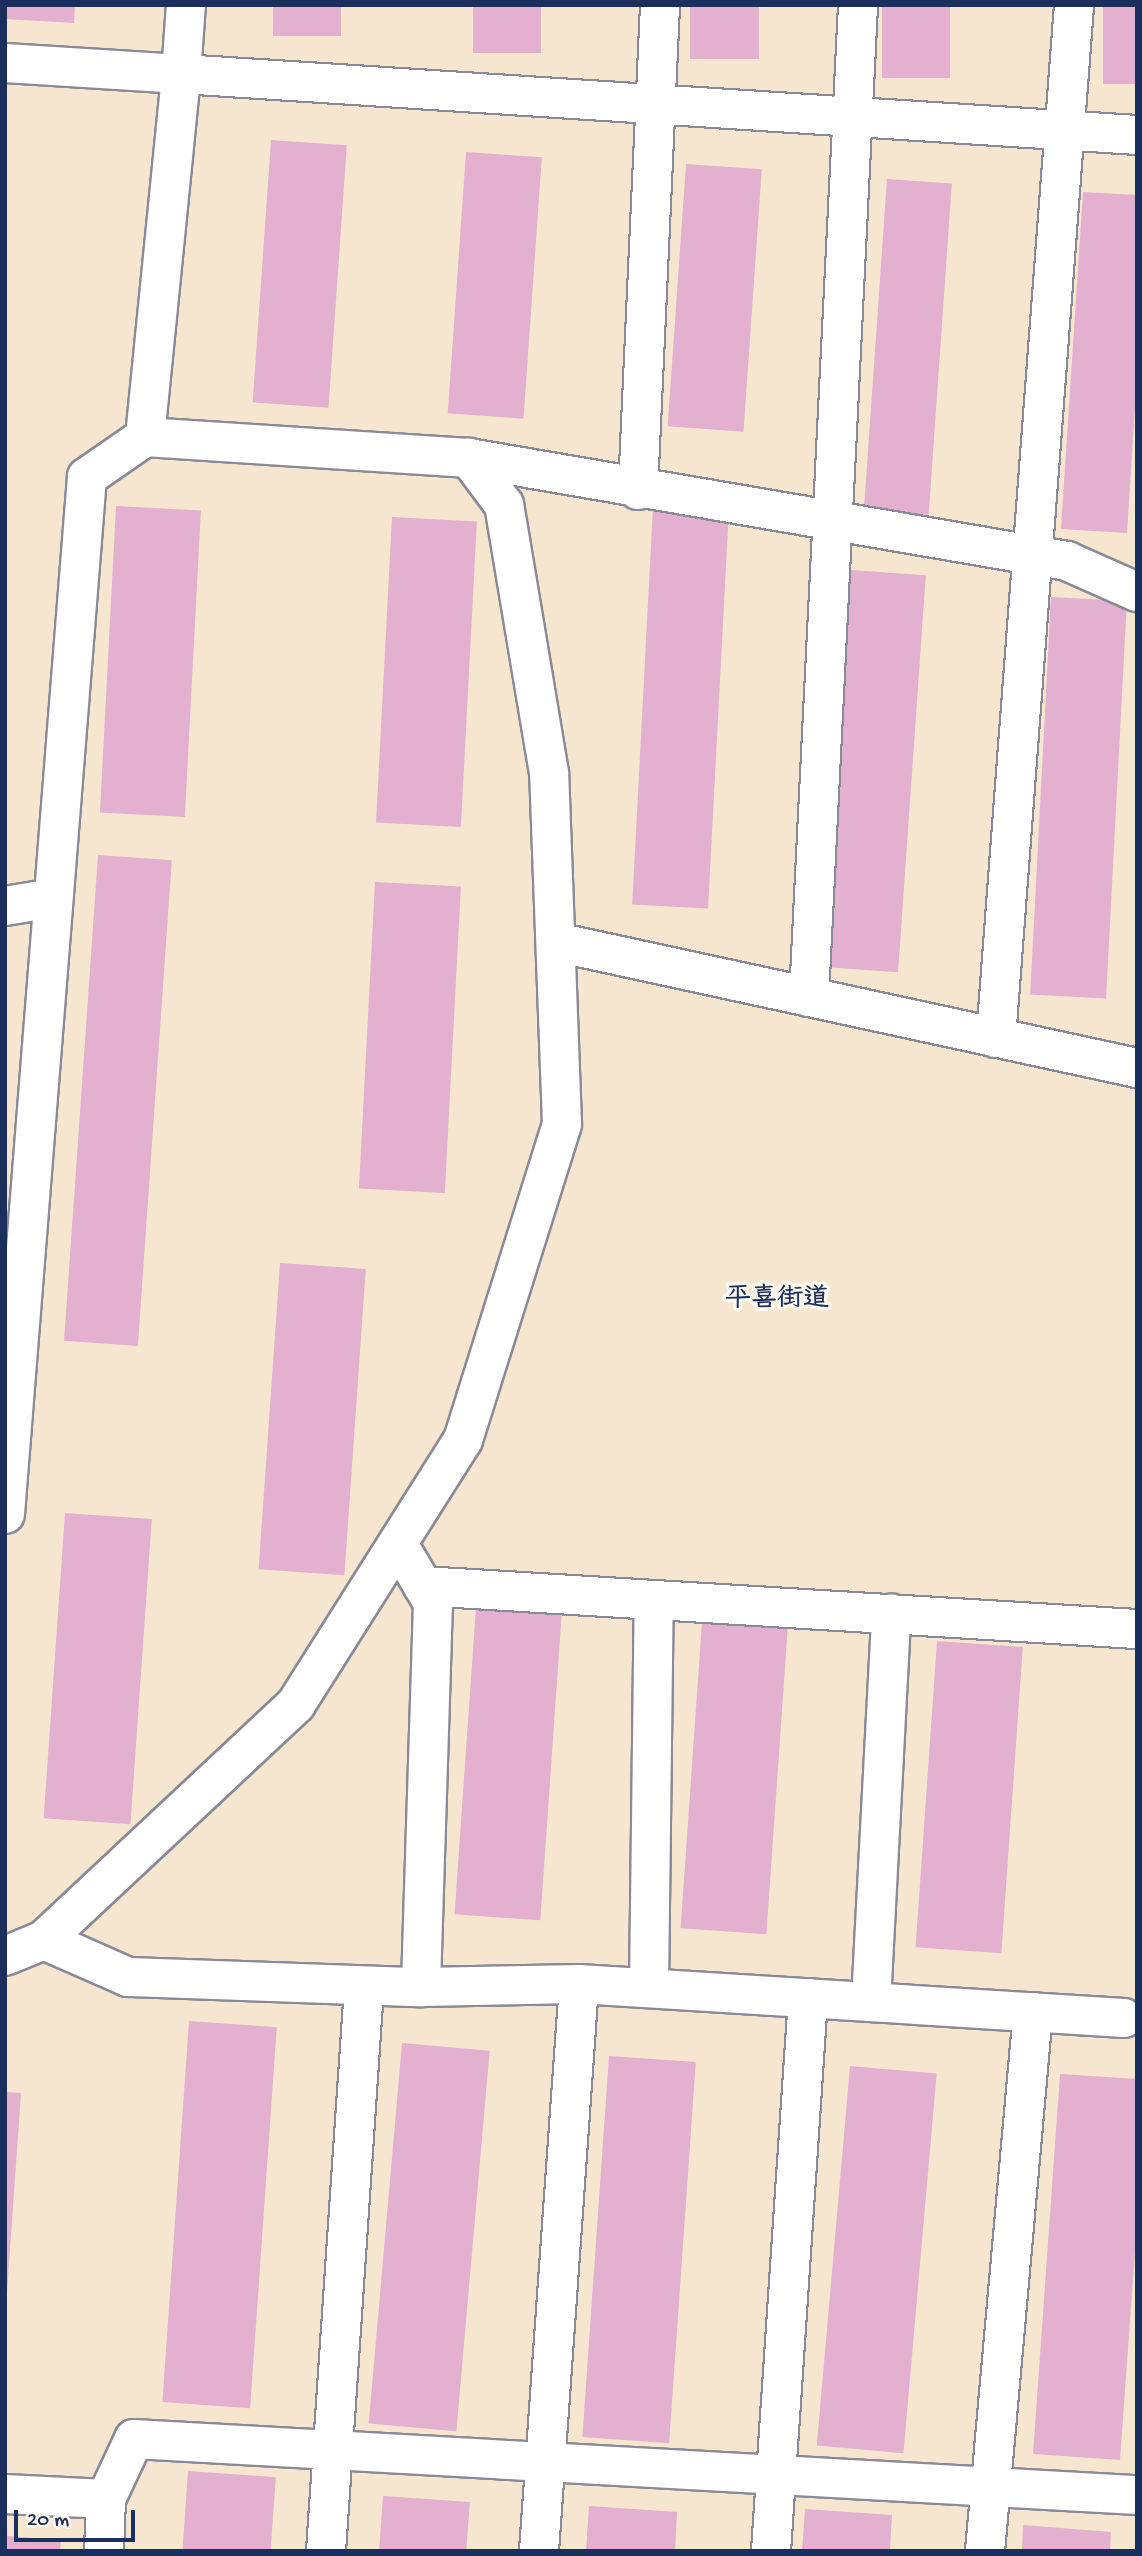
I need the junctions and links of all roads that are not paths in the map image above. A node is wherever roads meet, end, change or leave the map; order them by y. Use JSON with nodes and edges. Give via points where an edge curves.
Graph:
{"nodes":[{"id":1,"x":187,"y":5,"type":"edge"},
{"id":2,"x":660,"y":5,"type":"edge"},
{"id":3,"x":858,"y":5,"type":"edge"},
{"id":4,"x":1074,"y":5,"type":"edge"},
{"id":5,"x":5,"y":63,"type":"edge"},
{"id":6,"x":181,"y":74,"type":"junction"},
{"id":7,"x":653,"y":104,"type":"junction"},
{"id":8,"x":853,"y":117,"type":"junction"},
{"id":9,"x":1066,"y":130,"type":"junction"},
{"id":10,"x":1137,"y":135,"type":"edge"},
{"id":11,"x":145,"y":437,"type":"junction"},
{"id":12,"x":469,"y":458,"type":"junction"},
{"id":13,"x":638,"y":489,"type":"junction"},
{"id":14,"x":829,"y":522,"type":"junction"},
{"id":15,"x":1031,"y":555,"type":"junction"},
{"id":16,"x":1137,"y":592,"type":"edge"},
{"id":17,"x":53,"y":898,"type":"junction"},
{"id":18,"x":5,"y":906,"type":"edge"},
{"id":19,"x":556,"y":942,"type":"junction"},
{"id":20,"x":809,"y":997,"type":"junction"},
{"id":21,"x":996,"y":1038,"type":"junction"},
{"id":22,"x":1137,"y":1068,"type":"edge"},
{"id":23,"x":5,"y":1514,"type":"edge"},
{"id":24,"x":398,"y":1544,"type":"junction"},
{"id":25,"x":423,"y":1586,"type":"junction"},
{"id":26,"x":654,"y":1600,"type":"junction"},
{"id":27,"x":891,"y":1614,"type":"junction"},
{"id":28,"x":1137,"y":1629,"type":"edge"},
{"id":29,"x":44,"y":1940,"type":"junction"},
{"id":30,"x":5,"y":1956,"type":"edge"},
{"id":31,"x":579,"y":1984,"type":"junction"},
{"id":32,"x":421,"y":1987,"type":"junction"},
{"id":33,"x":364,"y":1988,"type":"junction"},
{"id":34,"x":649,"y":1988,"type":"junction"},
{"id":35,"x":807,"y":1998,"type":"junction"},
{"id":36,"x":871,"y":2002,"type":"junction"},
{"id":37,"x":1033,"y":2012,"type":"junction"},
{"id":38,"x":1124,"y":2018,"type":"dead end"},
{"id":39,"x":333,"y":2450,"type":"junction"},
{"id":40,"x":544,"y":2462,"type":"junction"},
{"id":41,"x":778,"y":2475,"type":"junction"},
{"id":42,"x":989,"y":2487,"type":"junction"},
{"id":43,"x":5,"y":2494,"type":"edge"},
{"id":44,"x":1137,"y":2495,"type":"edge"},
{"id":45,"x":106,"y":2499,"type":"junction"},
{"id":46,"x":104,"y":2551,"type":"edge"},
{"id":47,"x":326,"y":2551,"type":"edge"},
{"id":48,"x":539,"y":2551,"type":"edge"},
{"id":49,"x":771,"y":2551,"type":"edge"},
{"id":50,"x":985,"y":2551,"type":"edge"}],
"edges":[{"from":1,"to":6,"type":"lane"},
{"from":2,"to":7,"type":"lane"},
{"from":3,"to":8,"type":"lane"},
{"from":4,"to":9,"type":"lane"},
{"from":5,"to":6,"type":"lane"},
{"from":6,"to":7,"type":"lane"},
{"from":6,"to":11,"type":"lane"},
{"from":7,"to":8,"type":"lane"},
{"from":7,"to":13,"type":"lane"},
{"from":8,"to":9,"type":"lane"},
{"from":8,"to":14,"type":"lane"},
{"from":9,"to":10,"type":"lane"},
{"from":9,"to":15,"type":"lane"},
{"from":11,"to":12,"type":"lane"},
{"from":11,"to":17,"type":"lane","via":[[87,477]]},
{"from":12,"to":13,"type":"lane"},
{"from":12,"to":19,"type":"lane","via":[[504,505],[549,773]]},
{"from":13,"to":14,"type":"lane"},
{"from":14,"to":15,"type":"lane"},
{"from":14,"to":20,"type":"lane"},
{"from":15,"to":16,"type":"lane","via":[[1066,561]]},
{"from":15,"to":21,"type":"lane"},
{"from":17,"to":18,"type":"lane"},
{"from":17,"to":23,"type":"lane"},
{"from":19,"to":20,"type":"lane"},
{"from":19,"to":24,"type":"lane","via":[[562,1124],[463,1440]]},
{"from":20,"to":21,"type":"lane"},
{"from":21,"to":22,"type":"lane"},
{"from":24,"to":25,"type":"lane"},
{"from":24,"to":29,"type":"lane","via":[[296,1704]]},
{"from":25,"to":26,"type":"lane"},
{"from":25,"to":32,"type":"lane","via":[[433,1603]]},
{"from":26,"to":27,"type":"lane"},
{"from":26,"to":34,"type":"lane"},
{"from":27,"to":28,"type":"lane"},
{"from":27,"to":36,"type":"lane"},
{"from":29,"to":30,"type":"lane"},
{"from":29,"to":33,"type":"lane","via":[[128,1977]]},
{"from":31,"to":32,"type":"lane"},
{"from":31,"to":34,"type":"lane"},
{"from":31,"to":40,"type":"lane"},
{"from":32,"to":33,"type":"lane"},
{"from":33,"to":39,"type":"lane"},
{"from":34,"to":35,"type":"lane"},
{"from":35,"to":36,"type":"lane"},
{"from":35,"to":41,"type":"lane"},
{"from":36,"to":37,"type":"lane"},
{"from":37,"to":38,"type":"lane"},
{"from":37,"to":42,"type":"lane"},
{"from":39,"to":40,"type":"lane"},
{"from":39,"to":45,"type":"lane","via":[[134,2439]]},
{"from":39,"to":47,"type":"lane"},
{"from":40,"to":41,"type":"lane"},
{"from":40,"to":48,"type":"lane"},
{"from":41,"to":42,"type":"lane"},
{"from":41,"to":49,"type":"lane"},
{"from":42,"to":44,"type":"lane"},
{"from":42,"to":50,"type":"lane"},
{"from":43,"to":45,"type":"lane"},
{"from":45,"to":46,"type":"lane"}]}
